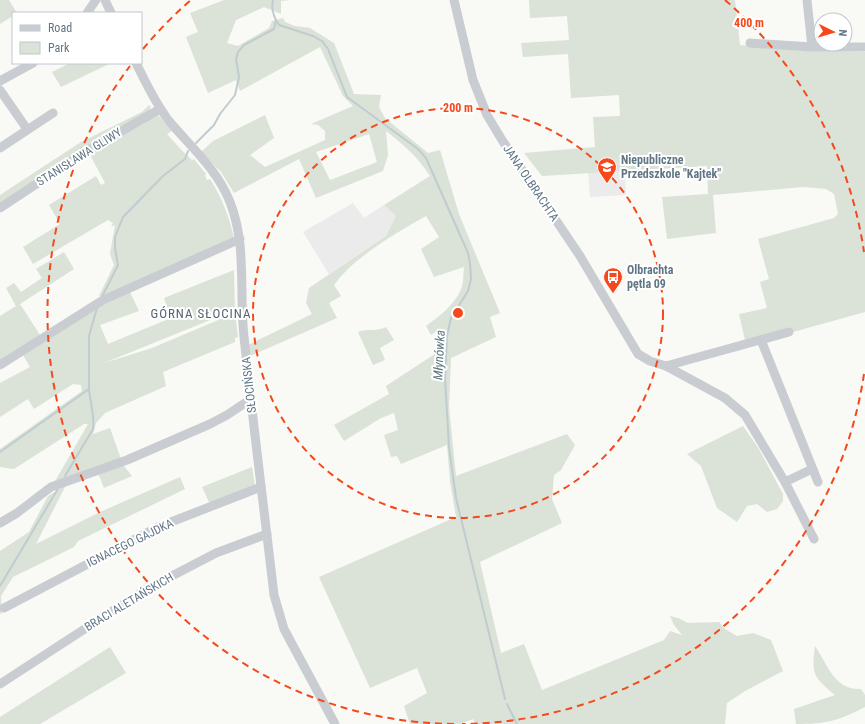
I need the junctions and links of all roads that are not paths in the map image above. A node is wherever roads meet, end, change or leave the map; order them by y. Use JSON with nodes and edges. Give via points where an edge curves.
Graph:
{"nodes":[{"id":1,"x":96,"y":0,"type":"edge"},
{"id":2,"x":105,"y":0,"type":"edge"},
{"id":3,"x":454,"y":0,"type":"edge"},
{"id":4,"x":807,"y":0,"type":"edge"},
{"id":5,"x":88,"y":12,"type":"edge"},
{"id":6,"x":111,"y":12,"type":"edge"},
{"id":7,"x":750,"y":44,"type":"dead end"},
{"id":8,"x":812,"y":46,"type":"junction"},
{"id":9,"x":865,"y":47,"type":"edge"},
{"id":10,"x":31,"y":64,"type":"edge"},
{"id":11,"x":137,"y":64,"type":"edge"},
{"id":12,"x":0,"y":81,"type":"edge"},
{"id":13,"x":0,"y":90,"type":"edge"},
{"id":14,"x":160,"y":109,"type":"junction"},
{"id":15,"x":53,"y":113,"type":"dead end"},
{"id":16,"x":27,"y":129,"type":"junction"},
{"id":17,"x":0,"y":148,"type":"edge"},
{"id":18,"x":0,"y":208,"type":"edge"},
{"id":19,"x":240,"y":239,"type":"junction"},
{"id":20,"x":789,"y":332,"type":"dead end"},
{"id":21,"x":761,"y":340,"type":"junction"},
{"id":22,"x":0,"y":366,"type":"edge"},
{"id":23,"x":666,"y":366,"type":"junction"},
{"id":24,"x":251,"y":399,"type":"junction"},
{"id":25,"x":812,"y":469,"type":"junction"},
{"id":26,"x":785,"y":482,"type":"junction"},
{"id":27,"x":818,"y":482,"type":"dead end"},
{"id":28,"x":261,"y":487,"type":"junction"},
{"id":29,"x":0,"y":523,"type":"edge"},
{"id":30,"x":267,"y":534,"type":"junction"},
{"id":31,"x":814,"y":539,"type":"dead end"},
{"id":32,"x":4,"y":608,"type":"dead end"},
{"id":33,"x":0,"y":684,"type":"edge"},
{"id":34,"x":335,"y":724,"type":"edge"}],
"edges":[{"from":1,"to":5,"type":"street"},
{"from":2,"to":6,"type":"street"},
{"from":3,"to":23,"type":"street","name":"JANA OLBRACHTA","via":[[473,80],[487,115],[580,256],[638,354]]},
{"from":4,"to":8,"type":"street"},
{"from":7,"to":8,"type":"street"},
{"from":8,"to":9,"type":"street"},
{"from":10,"to":12,"type":"street"},
{"from":11,"to":14,"type":"street","name":"SŁOCIŃSKA"},
{"from":13,"to":16,"type":"street"},
{"from":14,"to":18,"type":"street","name":"STANISŁAWA GLIWY","via":[[85,152]]},
{"from":14,"to":19,"type":"street","name":"SŁOCIŃSKA","via":[[219,180],[235,214]]},
{"from":15,"to":16,"type":"street"},
{"from":16,"to":17,"type":"street"},
{"from":19,"to":22,"type":"street","via":[[103,300]]},
{"from":19,"to":24,"type":"street","name":"SŁOCIŃSKA","via":[[242,308]]},
{"from":20,"to":21,"type":"street"},
{"from":21,"to":23,"type":"street"},
{"from":21,"to":25,"type":"street"},
{"from":23,"to":26,"type":"street","via":[[726,398],[745,415]]},
{"from":24,"to":28,"type":"street","name":"SŁOCIŃSKA"},
{"from":24,"to":29,"type":"street","via":[[210,424],[127,460],[51,487]]},
{"from":25,"to":26,"type":"street"},
{"from":25,"to":27,"type":"street"},
{"from":26,"to":31,"type":"street"},
{"from":28,"to":30,"type":"street","name":"SŁOCIŃSKA"},
{"from":28,"to":32,"type":"street","name":"IGNACEGO GAJDKA","via":[[158,527]]},
{"from":30,"to":33,"type":"street","name":"BRACI ALETAŃSKICH","via":[[210,556],[143,591]]},
{"from":30,"to":34,"type":"street","name":"SŁOCIŃSKA","via":[[274,595],[284,630]]}]}
